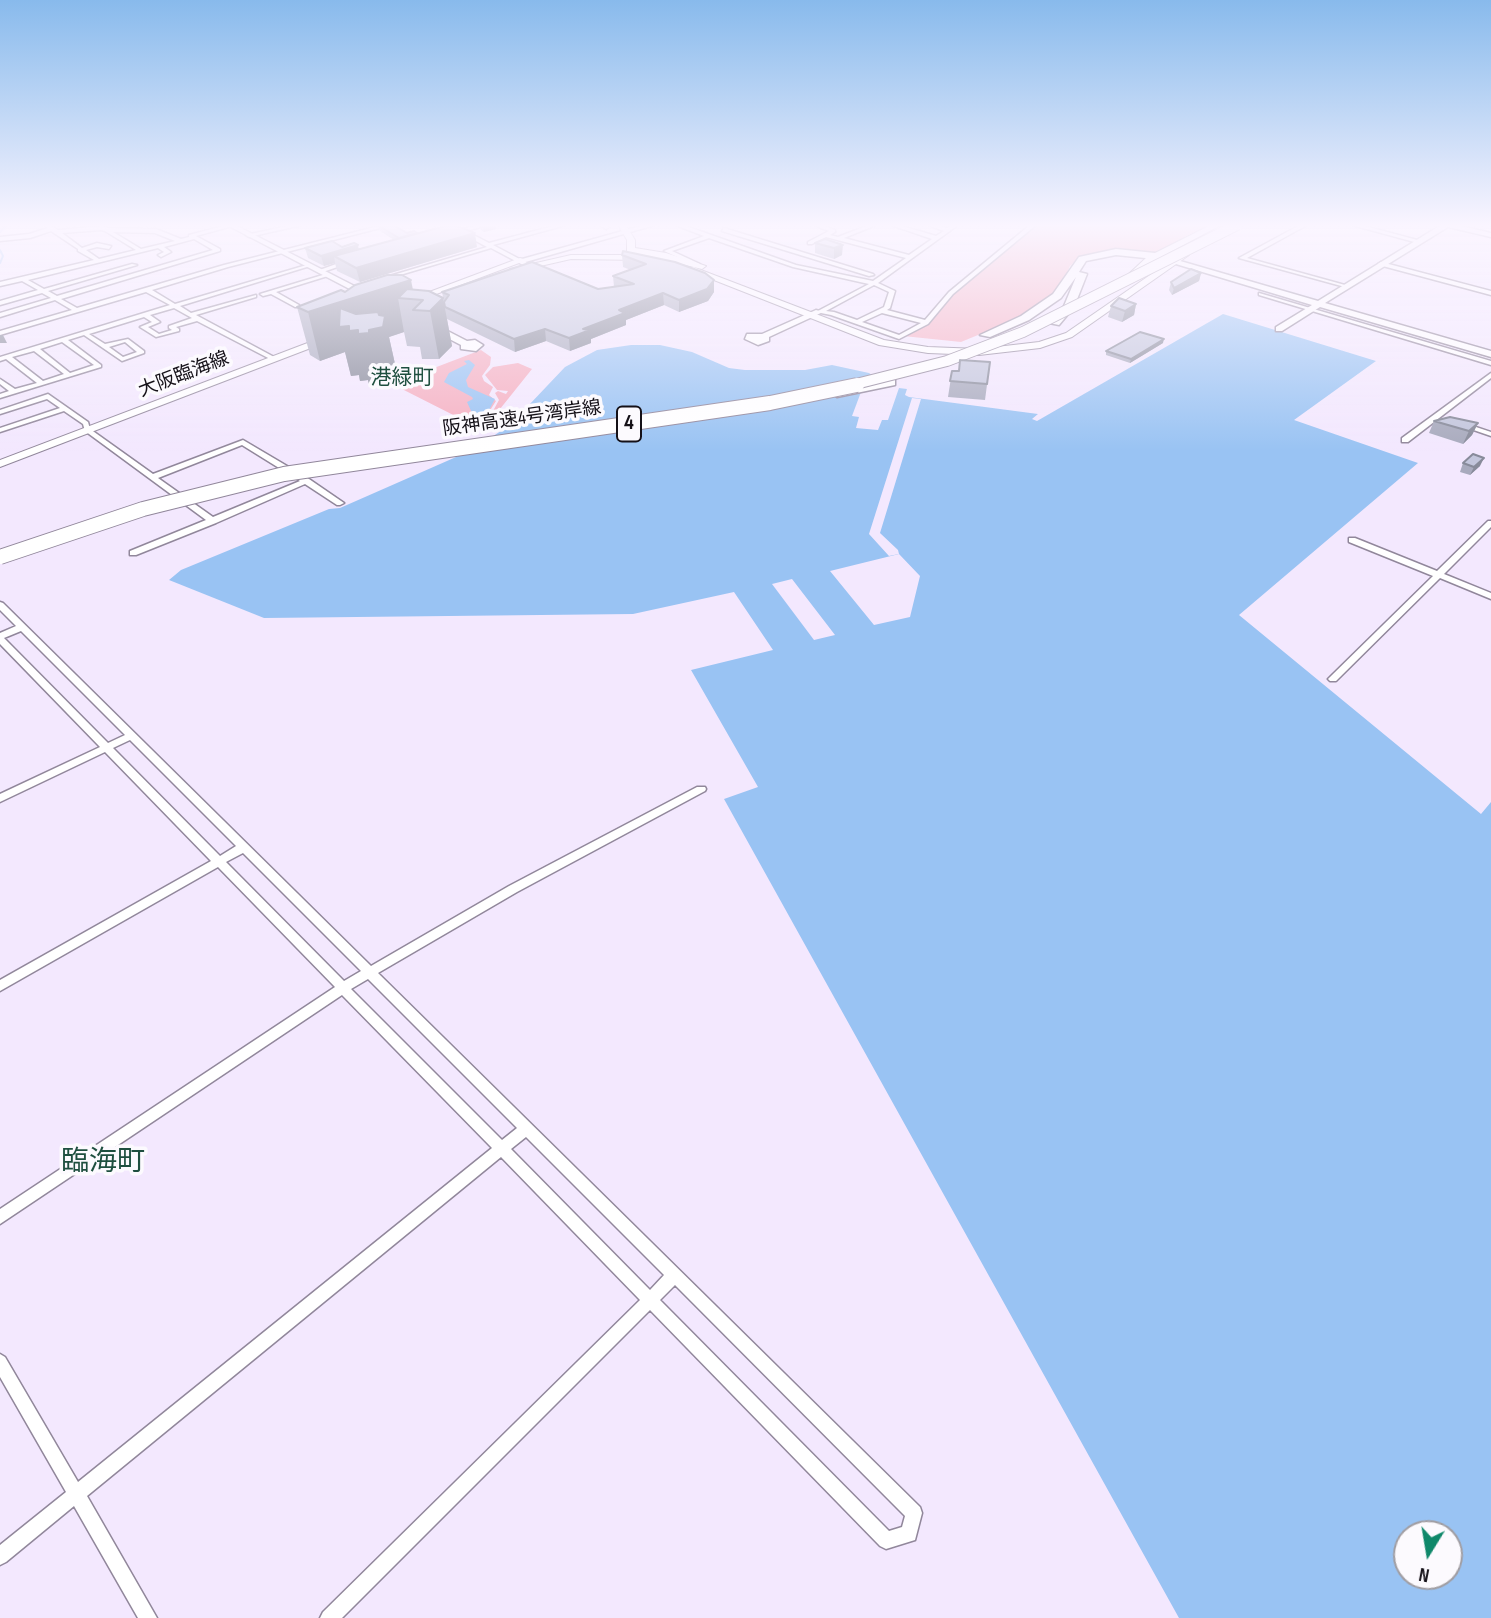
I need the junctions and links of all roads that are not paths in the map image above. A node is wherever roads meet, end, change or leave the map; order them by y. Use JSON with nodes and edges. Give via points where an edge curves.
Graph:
{"nodes":[{"id":1,"x":52,"y":301,"type":"edge"},
{"id":2,"x":60,"y":301,"type":"edge"},
{"id":3,"x":108,"y":301,"type":"edge"},
{"id":4,"x":166,"y":301,"type":"edge"},
{"id":5,"x":189,"y":301,"type":"edge"},
{"id":6,"x":241,"y":301,"type":"edge"},
{"id":7,"x":287,"y":301,"type":"edge"},
{"id":8,"x":420,"y":301,"type":"edge"},
{"id":9,"x":781,"y":301,"type":"edge"},
{"id":10,"x":840,"y":301,"type":"edge"},
{"id":11,"x":891,"y":301,"type":"edge"},
{"id":12,"x":945,"y":301,"type":"edge"},
{"id":13,"x":1050,"y":301,"type":"edge"},
{"id":14,"x":1070,"y":301,"type":"edge"},
{"id":15,"x":1072,"y":301,"type":"edge"},
{"id":16,"x":1088,"y":301,"type":"edge"},
{"id":17,"x":1102,"y":301,"type":"edge"},
{"id":18,"x":1119,"y":301,"type":"edge"},
{"id":19,"x":1287,"y":301,"type":"edge"},
{"id":20,"x":1291,"y":301,"type":"edge"},
{"id":21,"x":1322,"y":301,"type":"edge"},
{"id":22,"x":174,"y":305,"type":"junction"},
{"id":23,"x":297,"y":306,"type":"edge"},
{"id":24,"x":405,"y":306,"type":"edge"},
{"id":25,"x":1312,"y":307,"type":"junction"},
{"id":26,"x":1335,"y":309,"type":"junction"},
{"id":27,"x":76,"y":310,"type":"junction"},
{"id":28,"x":882,"y":312,"type":"junction"},
{"id":29,"x":144,"y":314,"type":"junction"},
{"id":30,"x":815,"y":314,"type":"junction"},
{"id":31,"x":0,"y":315,"type":"edge"},
{"id":32,"x":194,"y":317,"type":"junction"},
{"id":33,"x":924,"y":322,"type":"dead end"},
{"id":34,"x":857,"y":323,"type":"junction"},
{"id":35,"x":112,"y":324,"type":"junction"},
{"id":36,"x":426,"y":324,"type":"edge"},
{"id":37,"x":120,"y":329,"type":"dead end"},
{"id":38,"x":1279,"y":329,"type":"dead end"},
{"id":39,"x":0,"y":333,"type":"edge"},
{"id":40,"x":85,"y":333,"type":"junction"},
{"id":41,"x":335,"y":333,"type":"edge"},
{"id":42,"x":764,"y":336,"type":"dead end"},
{"id":43,"x":1418,"y":338,"type":"junction"},
{"id":44,"x":62,"y":340,"type":"junction"},
{"id":45,"x":466,"y":344,"type":"dead end"},
{"id":46,"x":104,"y":346,"type":"junction"},
{"id":47,"x":35,"y":348,"type":"junction"},
{"id":48,"x":270,"y":357,"type":"junction"},
{"id":49,"x":4,"y":358,"type":"edge"},
{"id":50,"x":1491,"y":359,"type":"edge"},
{"id":51,"x":69,"y":375,"type":"junction"},
{"id":52,"x":875,"y":375,"type":"junction"},
{"id":53,"x":1491,"y":375,"type":"edge"},
{"id":54,"x":0,"y":381,"type":"edge"},
{"id":55,"x":42,"y":383,"type":"junction"},
{"id":56,"x":14,"y":392,"type":"junction"},
{"id":57,"x":0,"y":396,"type":"edge"},
{"id":58,"x":770,"y":403,"type":"junction"},
{"id":59,"x":65,"y":408,"type":"junction"},
{"id":60,"x":0,"y":412,"type":"edge"},
{"id":61,"x":1436,"y":416,"type":"junction"},
{"id":62,"x":1447,"y":420,"type":"edge"},
{"id":63,"x":0,"y":421,"type":"edge"},
{"id":64,"x":1458,"y":423,"type":"edge"},
{"id":65,"x":9,"y":427,"type":"junction"},
{"id":66,"x":86,"y":427,"type":"junction"},
{"id":67,"x":0,"y":430,"type":"edge"},
{"id":68,"x":1491,"y":434,"type":"edge"},
{"id":69,"x":1405,"y":440,"type":"dead end"},
{"id":70,"x":0,"y":456,"type":"edge"},
{"id":71,"x":0,"y":464,"type":"edge"},
{"id":72,"x":153,"y":477,"type":"junction"},
{"id":73,"x":306,"y":481,"type":"junction"},
{"id":74,"x":340,"y":503,"type":"dead end"},
{"id":75,"x":213,"y":521,"type":"junction"},
{"id":76,"x":1491,"y":523,"type":"edge"},
{"id":77,"x":1352,"y":540,"type":"dead end"},
{"id":78,"x":0,"y":550,"type":"edge"},
{"id":79,"x":133,"y":553,"type":"dead end"},
{"id":80,"x":0,"y":557,"type":"edge"},
{"id":81,"x":1436,"y":575,"type":"junction"},
{"id":82,"x":1491,"y":596,"type":"edge"},
{"id":83,"x":0,"y":605,"type":"edge"},
{"id":84,"x":22,"y":627,"type":"junction"},
{"id":85,"x":0,"y":637,"type":"edge"},
{"id":86,"x":1333,"y":679,"type":"dead end"},
{"id":87,"x":131,"y":736,"type":"junction"},
{"id":88,"x":107,"y":747,"type":"junction"},
{"id":89,"x":701,"y":789,"type":"dead end"},
{"id":90,"x":0,"y":798,"type":"edge"},
{"id":91,"x":244,"y":847,"type":"junction"},
{"id":92,"x":219,"y":861,"type":"junction"},
{"id":93,"x":369,"y":972,"type":"junction"},
{"id":94,"x":0,"y":986,"type":"edge"},
{"id":95,"x":344,"y":987,"type":"junction"},
{"id":96,"x":527,"y":1128,"type":"junction"},
{"id":97,"x":503,"y":1148,"type":"junction"},
{"id":98,"x":0,"y":1217,"type":"edge"},
{"id":99,"x":675,"y":1275,"type":"junction"},
{"id":100,"x":652,"y":1300,"type":"junction"},
{"id":101,"x":0,"y":1362,"type":"edge"},
{"id":102,"x":78,"y":1494,"type":"junction"},
{"id":103,"x":0,"y":1556,"type":"edge"},
{"id":104,"x":148,"y":1618,"type":"edge"},
{"id":105,"x":329,"y":1618,"type":"edge"}],
"edges":[{"from":1,"to":31,"type":"street"},
{"from":2,"to":27,"type":"street"},
{"from":3,"to":27,"type":"street"},
{"from":4,"to":22,"type":"street"},
{"from":5,"to":22,"type":"street"},
{"from":6,"to":32,"type":"street"},
{"from":7,"to":23,"type":"street"},
{"from":8,"to":24,"type":"main road"},
{"from":9,"to":30,"type":"main road"},
{"from":10,"to":30,"type":"street"},
{"from":11,"to":28,"type":"street"},
{"from":12,"to":34,"type":"street","via":[[926,323],[899,337]]},
{"from":13,"to":52,"type":"highway","number":"4","via":[[1025,318]]},
{"from":14,"to":52,"type":"highway","name":"阪神高速4号湾岸線","number":"4","bridge":true,"via":[[1004,333]]},
{"from":15,"to":58,"type":"highway","number":"4","bridge":true,"via":[[1055,323],[997,349],[858,389]]},
{"from":16,"to":58,"type":"highway","name":"阪神高速4号湾岸線","number":"4","bridge":true,"via":[[977,350],[892,377]]},
{"from":17,"to":30,"type":"main road","via":[[1046,337],[985,348],[909,343]]},
{"from":18,"to":30,"type":"main road","via":[[1081,328],[1053,341],[1019,349],[958,352],[903,347],[863,337]]},
{"from":19,"to":25,"type":"street"},
{"from":20,"to":25,"type":"street"},
{"from":21,"to":25,"type":"street"},
{"from":22,"to":29,"type":"street"},
{"from":22,"to":32,"type":"street"},
{"from":25,"to":26,"type":"street"},
{"from":25,"to":38,"type":"street"},
{"from":25,"to":43,"type":"street"},
{"from":25,"to":50,"type":"street"},
{"from":26,"to":43,"type":"street"},
{"from":26,"to":50,"type":"street"},
{"from":27,"to":39,"type":"street"},
{"from":28,"to":33,"type":"street"},
{"from":28,"to":34,"type":"street"},
{"from":29,"to":32,"type":"street","via":[[157,322],[143,327],[158,336],[177,330],[171,327]]},
{"from":29,"to":35,"type":"street"},
{"from":30,"to":34,"type":"street","via":[[832,313]]},
{"from":30,"to":42,"type":"street"},
{"from":32,"to":48,"type":"street"},
{"from":35,"to":37,"type":"street"},
{"from":35,"to":40,"type":"street"},
{"from":36,"to":45,"type":"street"},
{"from":40,"to":44,"type":"street"},
{"from":40,"to":46,"type":"street"},
{"from":41,"to":48,"type":"main road","name":"大阪臨海線"},
{"from":43,"to":50,"type":"street"},
{"from":44,"to":47,"type":"street"},
{"from":44,"to":51,"type":"street","via":[[99,366]]},
{"from":46,"to":46,"type":"street","via":[[122,359],[142,352],[126,340]]},
{"from":47,"to":49,"type":"street"},
{"from":47,"to":51,"type":"street"},
{"from":48,"to":66,"type":"main road","name":"大阪臨海線"},
{"from":49,"to":55,"type":"street"},
{"from":51,"to":55,"type":"street"},
{"from":52,"to":78,"type":"highway","name":"阪神高速4号湾岸線","number":"4","bridge":true,"via":[[776,396],[380,451],[251,474],[139,502]]},
{"from":53,"to":61,"type":"street"},
{"from":54,"to":56,"type":"street"},
{"from":55,"to":56,"type":"street"},
{"from":56,"to":57,"type":"street"},
{"from":58,"to":80,"type":"highway","name":"阪神高速4号湾岸線","number":"4","bridge":true,"via":[[284,474],[143,509]]},
{"from":59,"to":60,"type":"street","via":[[48,396]]},
{"from":59,"to":65,"type":"street"},
{"from":59,"to":66,"type":"street"},
{"from":61,"to":62,"type":"street"},
{"from":61,"to":69,"type":"street"},
{"from":63,"to":65,"type":"street"},
{"from":64,"to":68,"type":"street"},
{"from":65,"to":67,"type":"street"},
{"from":66,"to":70,"type":"main road","name":"大阪臨海線"},
{"from":66,"to":71,"type":"main road","name":"大阪臨海線"},
{"from":66,"to":72,"type":"street"},
{"from":72,"to":73,"type":"street","via":[[243,442]]},
{"from":72,"to":75,"type":"street"},
{"from":73,"to":74,"type":"street"},
{"from":73,"to":75,"type":"street"},
{"from":75,"to":79,"type":"street"},
{"from":76,"to":81,"type":"street"},
{"from":77,"to":81,"type":"street"},
{"from":81,"to":82,"type":"street"},
{"from":81,"to":86,"type":"street"},
{"from":83,"to":84,"type":"street"},
{"from":84,"to":85,"type":"street"},
{"from":84,"to":87,"type":"street"},
{"from":85,"to":88,"type":"street"},
{"from":87,"to":88,"type":"street"},
{"from":87,"to":91,"type":"street"},
{"from":88,"to":90,"type":"street"},
{"from":88,"to":92,"type":"street"},
{"from":89,"to":93,"type":"street"},
{"from":91,"to":92,"type":"street"},
{"from":91,"to":93,"type":"street"},
{"from":92,"to":94,"type":"street"},
{"from":92,"to":95,"type":"street"},
{"from":93,"to":95,"type":"street"},
{"from":93,"to":96,"type":"street"},
{"from":95,"to":97,"type":"street"},
{"from":95,"to":98,"type":"street"},
{"from":96,"to":97,"type":"street"},
{"from":96,"to":99,"type":"street"},
{"from":97,"to":100,"type":"street"},
{"from":97,"to":102,"type":"street"},
{"from":99,"to":100,"type":"street"},
{"from":99,"to":100,"type":"street","via":[[914,1513],[909,1534],[886,1540]]},
{"from":100,"to":105,"type":"street"},
{"from":101,"to":102,"type":"street"},
{"from":102,"to":103,"type":"street"},
{"from":102,"to":104,"type":"street"}]}
